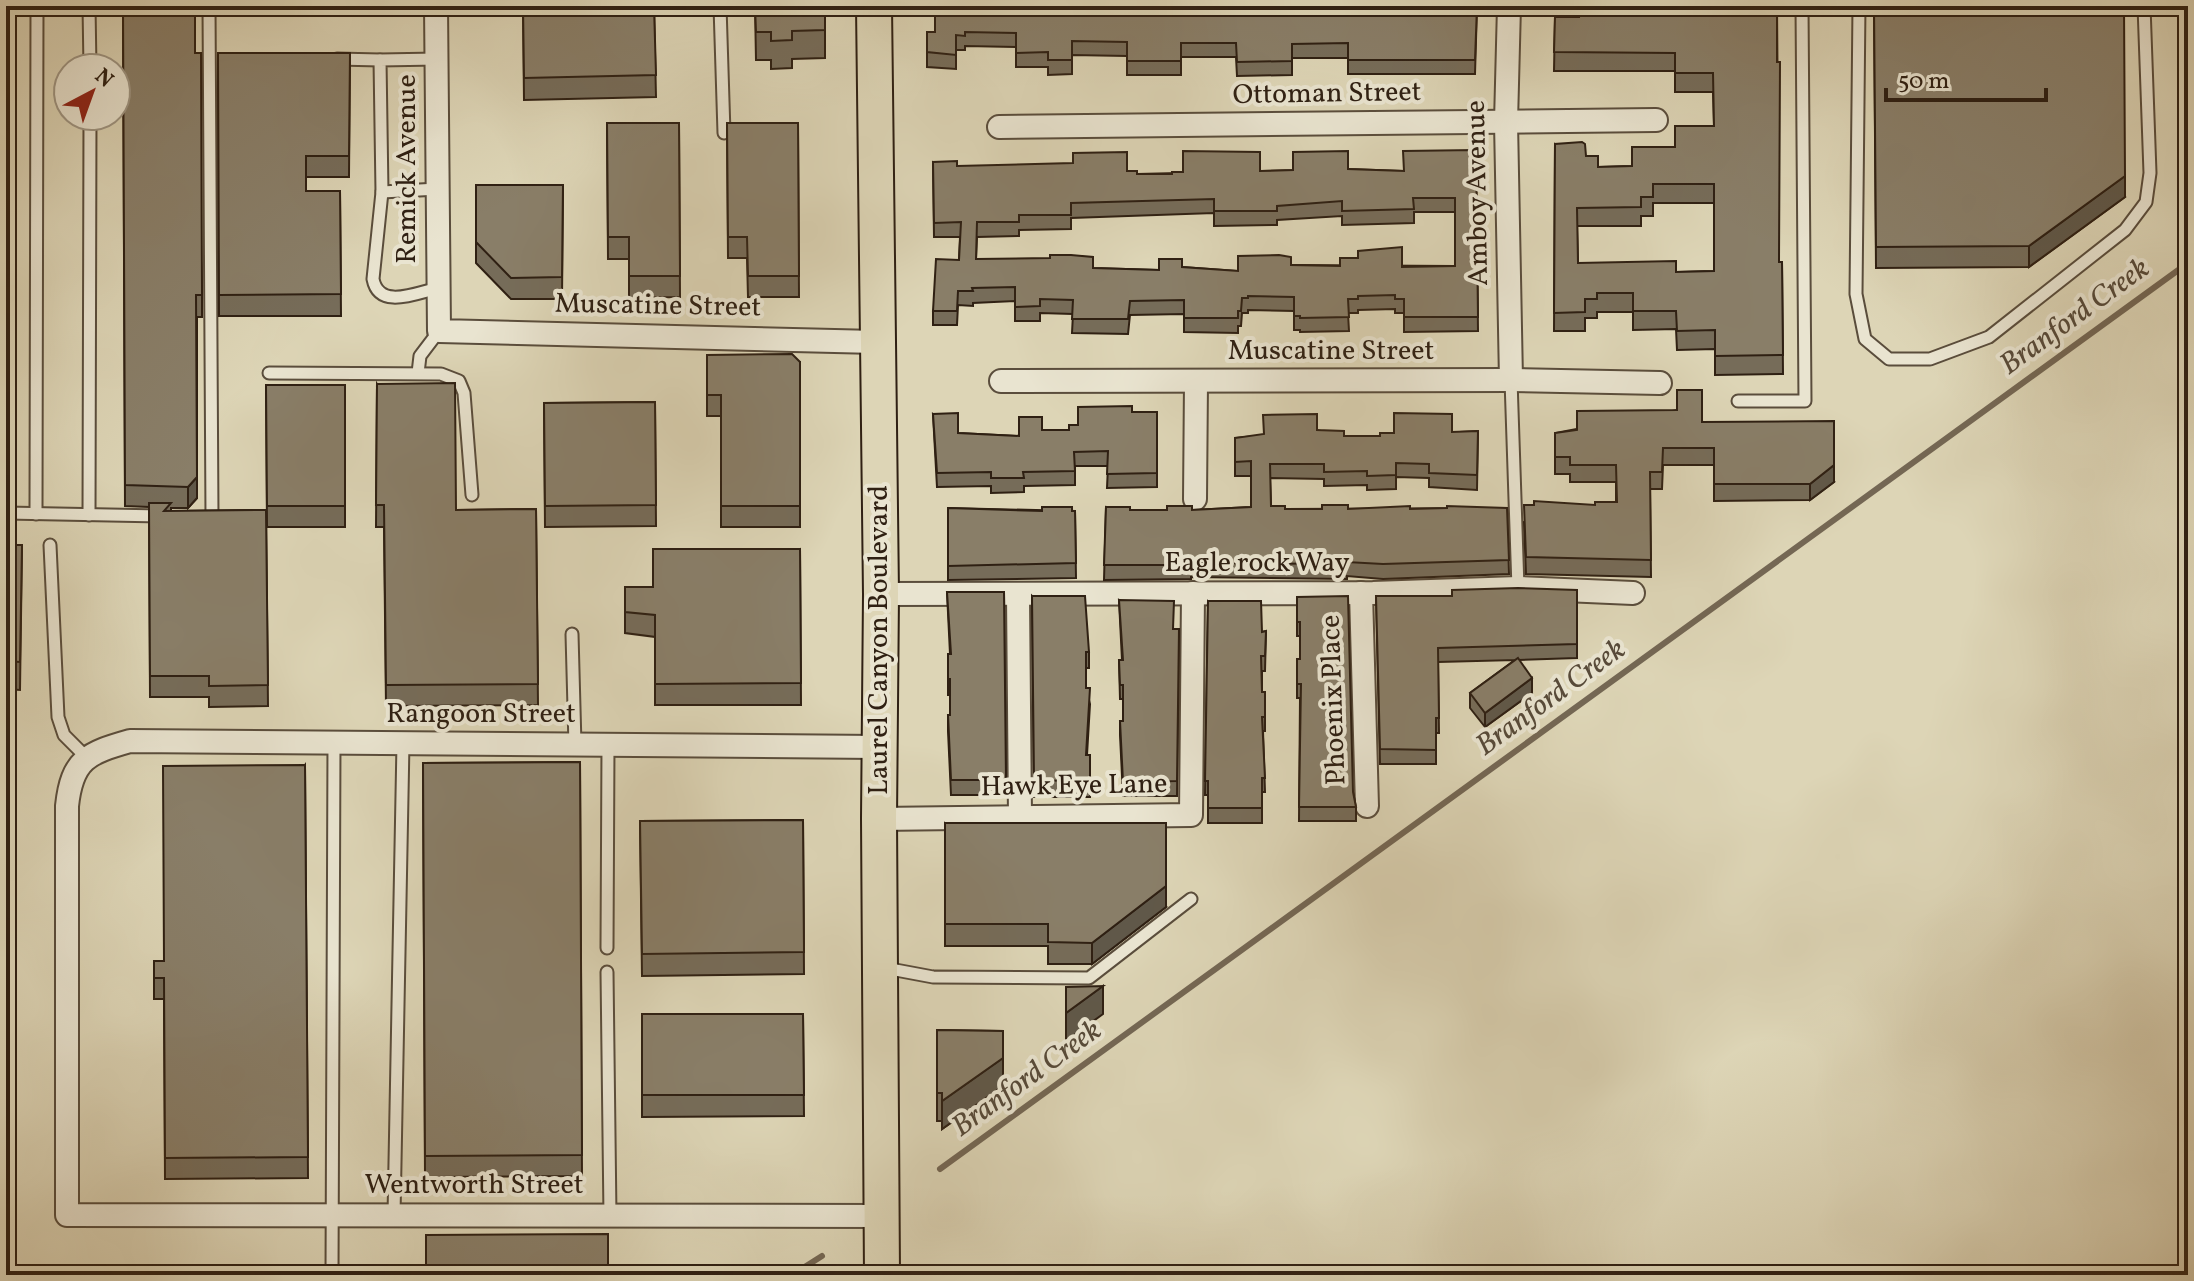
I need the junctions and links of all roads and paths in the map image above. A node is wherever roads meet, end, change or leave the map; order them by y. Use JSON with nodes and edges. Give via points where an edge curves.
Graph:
{"nodes":[{"id":1,"x":37,"y":6,"type":"edge"},
{"id":2,"x":89,"y":6,"type":"edge"},
{"id":3,"x":209,"y":6,"type":"edge"},
{"id":4,"x":436,"y":6,"type":"edge"},
{"id":5,"x":720,"y":6,"type":"edge"},
{"id":6,"x":874,"y":6,"type":"edge"},
{"id":7,"x":1509,"y":6,"type":"edge"},
{"id":8,"x":1802,"y":6,"type":"edge"},
{"id":9,"x":1859,"y":6,"type":"edge"},
{"id":10,"x":2144,"y":6,"type":"edge"},
{"id":11,"x":90,"y":52,"type":"edge"},
{"id":12,"x":324,"y":58,"type":"edge"},
{"id":13,"x":437,"y":59,"type":"junction"},
{"id":14,"x":380,"y":60,"type":"junction"},
{"id":15,"x":1656,"y":120,"type":"dead end"},
{"id":16,"x":1506,"y":122,"type":"junction"},
{"id":17,"x":999,"y":127,"type":"dead end"},
{"id":18,"x":90,"y":132,"type":"edge"},
{"id":19,"x":724,"y":133,"type":"edge"},
{"id":20,"x":438,"y":189,"type":"junction"},
{"id":21,"x":382,"y":192,"type":"junction"},
{"id":22,"x":438,"y":288,"type":"junction"},
{"id":23,"x":439,"y":331,"type":"junction"},
{"id":24,"x":876,"y":342,"type":"junction"},
{"id":25,"x":269,"y":373,"type":"dead end"},
{"id":26,"x":418,"y":373,"type":"junction"},
{"id":27,"x":1511,"y":380,"type":"junction"},
{"id":28,"x":1001,"y":381,"type":"dead end"},
{"id":29,"x":1196,"y":382,"type":"junction"},
{"id":30,"x":1660,"y":383,"type":"dead end"},
{"id":31,"x":1738,"y":401,"type":"dead end"},
{"id":32,"x":472,"y":495,"type":"dead end"},
{"id":33,"x":1195,"y":499,"type":"dead end"},
{"id":34,"x":6,"y":513,"type":"edge"},
{"id":35,"x":36,"y":514,"type":"junction"},
{"id":36,"x":89,"y":515,"type":"junction"},
{"id":37,"x":166,"y":516,"type":"edge"},
{"id":38,"x":197,"y":517,"type":"edge"},
{"id":39,"x":50,"y":545,"type":"dead end"},
{"id":40,"x":1518,"y":588,"type":"junction"},
{"id":41,"x":1193,"y":593,"type":"junction"},
{"id":42,"x":1361,"y":593,"type":"junction"},
{"id":43,"x":1633,"y":593,"type":"dead end"},
{"id":44,"x":881,"y":594,"type":"junction"},
{"id":45,"x":1018,"y":595,"type":"junction"},
{"id":46,"x":572,"y":634,"type":"dead end"},
{"id":47,"x":334,"y":743,"type":"junction"},
{"id":48,"x":403,"y":743,"type":"junction"},
{"id":49,"x":575,"y":745,"type":"junction"},
{"id":50,"x":608,"y":745,"type":"junction"},
{"id":51,"x":879,"y":747,"type":"junction"},
{"id":52,"x":86,"y":757,"type":"junction"},
{"id":53,"x":1367,"y":806,"type":"dead end"},
{"id":54,"x":1020,"y":817,"type":"junction"},
{"id":55,"x":879,"y":819,"type":"junction"},
{"id":56,"x":1191,"y":899,"type":"dead end"},
{"id":57,"x":607,"y":948,"type":"dead end"},
{"id":58,"x":880,"y":967,"type":"junction"},
{"id":59,"x":607,"y":972,"type":"dead end"},
{"id":60,"x":332,"y":1215,"type":"junction"},
{"id":61,"x":394,"y":1215,"type":"junction"},
{"id":62,"x":610,"y":1216,"type":"junction"},
{"id":63,"x":882,"y":1216,"type":"junction"},
{"id":64,"x":332,"y":1275,"type":"edge"},
{"id":65,"x":882,"y":1275,"type":"edge"}],
"edges":[{"from":1,"to":35,"type":"lane"},
{"from":2,"to":11,"type":"lane"},
{"from":3,"to":38,"type":"lane","via":[[212,517]]},
{"from":4,"to":13,"type":"street","name":"Remick Avenue"},
{"from":5,"to":19,"type":"lane"},
{"from":6,"to":24,"type":"main road","name":"Laurel Canyon Boulevard"},
{"from":7,"to":16,"type":"street","name":"Amboy Avenue"},
{"from":8,"to":31,"type":"lane","via":[[1805,401]]},
{"from":9,"to":10,"type":"lane","via":[[1856,294],[1865,339],[1889,359],[1930,359],[1989,337],[2125,230],[2146,202],[2150,173]]},
{"from":12,"to":14,"type":"lane"},
{"from":13,"to":14,"type":"lane"},
{"from":13,"to":20,"type":"street","name":"Remick Avenue"},
{"from":14,"to":21,"type":"lane"},
{"from":15,"to":16,"type":"street","name":"Ottoman Street"},
{"from":16,"to":17,"type":"street","name":"Ottoman Street"},
{"from":16,"to":27,"type":"street","name":"Amboy Avenue"},
{"from":18,"to":36,"type":"lane"},
{"from":20,"to":21,"type":"lane"},
{"from":20,"to":22,"type":"street","name":"Remick Avenue"},
{"from":21,"to":22,"type":"lane","via":[[375,288],[390,298]]},
{"from":22,"to":23,"type":"street","name":"Remick Avenue"},
{"from":23,"to":24,"type":"street","name":"Muscatine Street"},
{"from":23,"to":26,"type":"lane","via":[[420,356]]},
{"from":24,"to":44,"type":"main road","name":"Laurel Canyon Boulevard"},
{"from":25,"to":26,"type":"lane"},
{"from":26,"to":32,"type":"lane","via":[[459,381]]},
{"from":27,"to":29,"type":"street","name":"Muscatine Street"},
{"from":27,"to":30,"type":"street","name":"Muscatine Street"},
{"from":27,"to":40,"type":"lane"},
{"from":28,"to":29,"type":"street","name":"Muscatine Street"},
{"from":29,"to":33,"type":"street"},
{"from":34,"to":35,"type":"lane"},
{"from":35,"to":36,"type":"lane"},
{"from":36,"to":37,"type":"lane"},
{"from":39,"to":52,"type":"lane","via":[[58,717],[64,735]]},
{"from":40,"to":42,"type":"street","name":"Eagle rock Way"},
{"from":40,"to":43,"type":"street","name":"Eagle rock Way"},
{"from":41,"to":42,"type":"street","name":"Eagle rock Way"},
{"from":41,"to":45,"type":"street","name":"Eagle rock Way"},
{"from":41,"to":54,"type":"street","name":"Hawk Eye Lane","via":[[1191,815]]},
{"from":42,"to":53,"type":"street","name":"Phoenix Place"},
{"from":44,"to":45,"type":"street","name":"Eagle rock Way"},
{"from":44,"to":51,"type":"main road","name":"Laurel Canyon Boulevard"},
{"from":45,"to":54,"type":"street"},
{"from":46,"to":49,"type":"lane"},
{"from":47,"to":48,"type":"street","name":"Rangoon Street"},
{"from":47,"to":52,"type":"street","name":"Rangoon Street","via":[[130,741]]},
{"from":47,"to":60,"type":"lane"},
{"from":48,"to":49,"type":"street","name":"Rangoon Street"},
{"from":48,"to":61,"type":"lane"},
{"from":49,"to":50,"type":"street","name":"Rangoon Street"},
{"from":50,"to":51,"type":"street","name":"Rangoon Street"},
{"from":50,"to":57,"type":"lane"},
{"from":51,"to":55,"type":"main road","name":"Laurel Canyon Boulevard"},
{"from":52,"to":60,"type":"street","name":"Wentworth Street","via":[[74,773],[67,806],[67,1215]]},
{"from":54,"to":55,"type":"street","name":"Hawk Eye Lane"},
{"from":55,"to":58,"type":"main road","name":"Laurel Canyon Boulevard"},
{"from":56,"to":58,"type":"lane","via":[[1089,978],[933,977]]},
{"from":58,"to":63,"type":"main road","name":"Laurel Canyon Boulevard"},
{"from":59,"to":62,"type":"lane"},
{"from":60,"to":61,"type":"street","name":"Wentworth Street"},
{"from":60,"to":64,"type":"lane"},
{"from":61,"to":62,"type":"street","name":"Wentworth Street"},
{"from":62,"to":63,"type":"street","name":"Wentworth Street"},
{"from":63,"to":65,"type":"main road","name":"Laurel Canyon Boulevard"}]}
